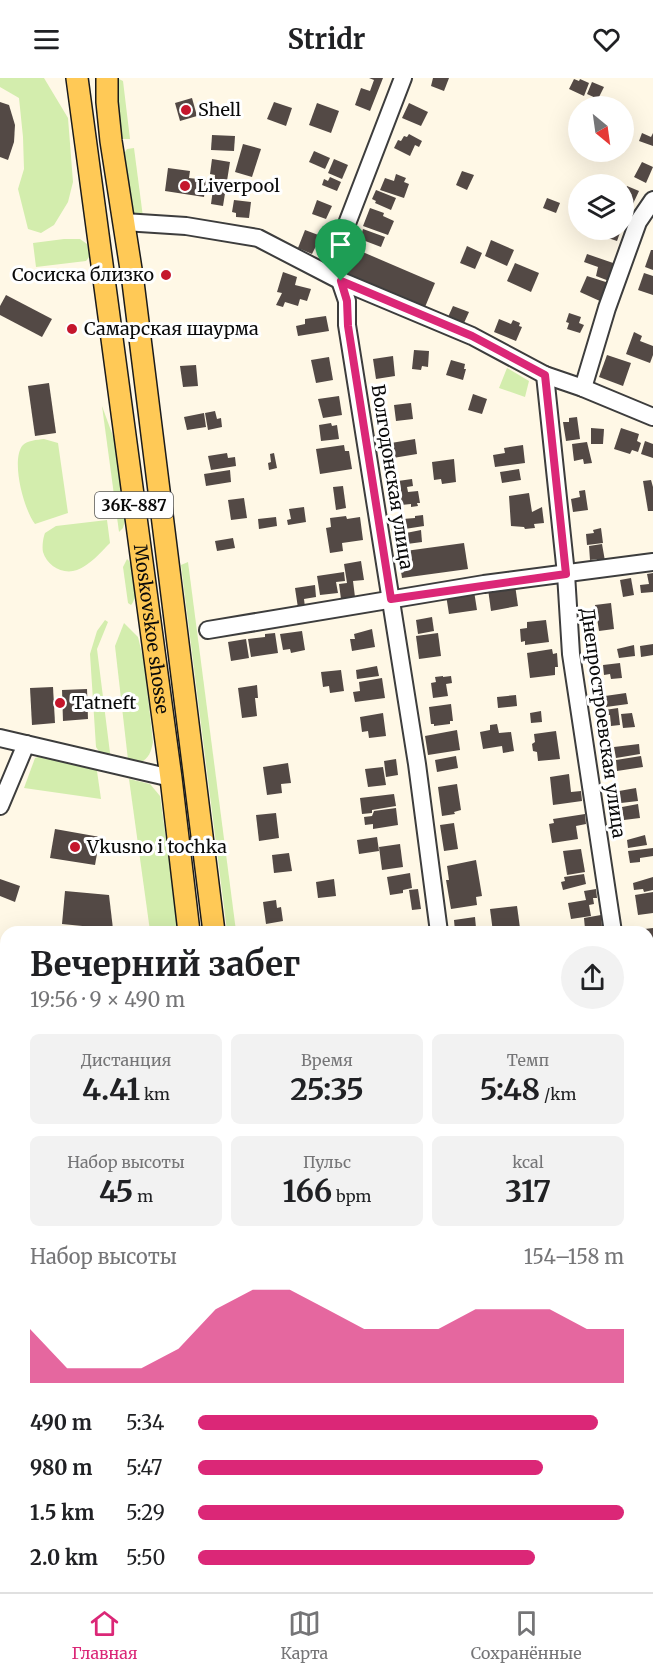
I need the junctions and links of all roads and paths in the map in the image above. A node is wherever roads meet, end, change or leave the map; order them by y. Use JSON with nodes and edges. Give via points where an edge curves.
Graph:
{"nodes":[{"id":1,"x":67,"y":78,"type":"edge"},
{"id":2,"x":92,"y":78,"type":"edge"},
{"id":3,"x":106,"y":78,"type":"edge"},
{"id":4,"x":115,"y":78,"type":"edge"},
{"id":5,"x":404,"y":78,"type":"edge"},
{"id":6,"x":78,"y":88,"type":"edge"},
{"id":7,"x":107,"y":102,"type":"junction"},
{"id":8,"x":653,"y":200,"type":"edge"},
{"id":9,"x":124,"y":222,"type":"junction"},
{"id":10,"x":341,"y":281,"type":"junction"},
{"id":11,"x":545,"y":375,"type":"junction"},
{"id":12,"x":583,"y":388,"type":"junction"},
{"id":13,"x":653,"y":417,"type":"edge"},
{"id":14,"x":653,"y":562,"type":"edge"},
{"id":15,"x":566,"y":574,"type":"junction"},
{"id":16,"x":391,"y":599,"type":"junction"},
{"id":17,"x":208,"y":630,"type":"dead end"},
{"id":18,"x":0,"y":738,"type":"edge"},
{"id":19,"x":26,"y":744,"type":"junction"},
{"id":20,"x":171,"y":778,"type":"junction"},
{"id":21,"x":0,"y":807,"type":"edge"},
{"id":22,"x":188,"y":926,"type":"edge"},
{"id":23,"x":200,"y":926,"type":"edge"},
{"id":24,"x":213,"y":926,"type":"edge"},
{"id":25,"x":438,"y":926,"type":"edge"},
{"id":26,"x":612,"y":926,"type":"edge"}],
"edges":[{"from":1,"to":6,"type":"main road"},
{"from":2,"to":23,"type":"main road","name":"Moskovskoe shosse","number":"36К-887"},
{"from":3,"to":7,"type":"main road","name":"Moskovskoe shosse","number":"36К-887"},
{"from":4,"to":7,"type":"main road"},
{"from":5,"to":10,"type":"street","name":"Волгодонская улица","via":[[336,248],[333,260]]},
{"from":6,"to":20,"type":"main road","name":"Moskovskoe shosse","number":"36К-887"},
{"from":7,"to":9,"type":"main road","name":"Moskovskoe shosse","number":"36К-887"},
{"from":8,"to":12,"type":"street","via":[[638,222]]},
{"from":9,"to":10,"type":"street","via":[[186,226],[258,238]]},
{"from":9,"to":24,"type":"main road","name":"Moskovskoe shosse","number":"36К-887"},
{"from":10,"to":11,"type":"street","via":[[472,336]]},
{"from":10,"to":16,"type":"street","name":"Волгодонская улица"},
{"from":11,"to":12,"type":"street"},
{"from":11,"to":15,"type":"street","name":"Днепростроевская улица"},
{"from":12,"to":13,"type":"street"},
{"from":14,"to":15,"type":"street"},
{"from":15,"to":16,"type":"street"},
{"from":15,"to":26,"type":"street","name":"Днепростроевская улица","via":[[571,654]]},
{"from":16,"to":17,"type":"street"},
{"from":16,"to":25,"type":"street","name":"Волгодонская улица"},
{"from":18,"to":19,"type":"street"},
{"from":19,"to":20,"type":"street"},
{"from":19,"to":21,"type":"street"},
{"from":20,"to":22,"type":"main road","name":"Moskovskoe shosse","number":"36К-887"}]}
